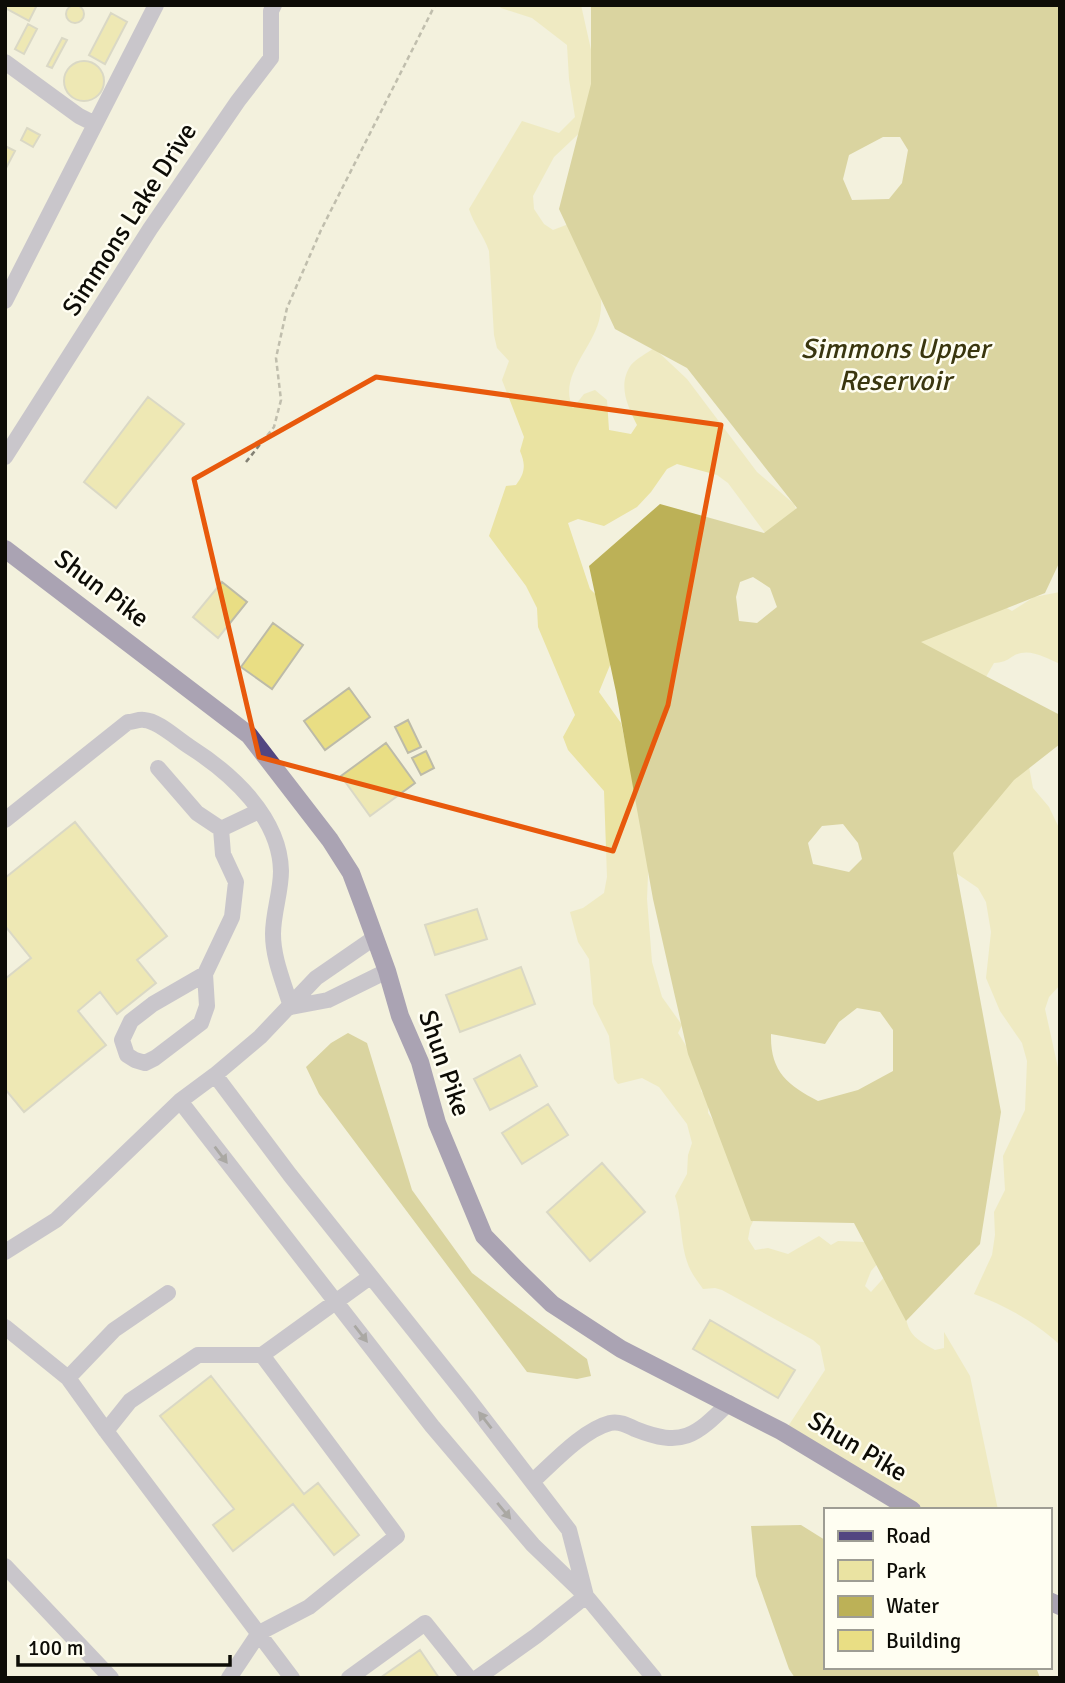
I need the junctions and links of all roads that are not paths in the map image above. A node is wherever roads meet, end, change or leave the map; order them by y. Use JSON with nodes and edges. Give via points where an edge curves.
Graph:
{"nodes":[{"id":1,"x":156,"y":5,"type":"edge"},
{"id":2,"x":274,"y":5,"type":"edge"},
{"id":3,"x":5,"y":62,"type":"edge"},
{"id":4,"x":95,"y":124,"type":"junction"},
{"id":5,"x":5,"y":301,"type":"edge"},
{"id":6,"x":5,"y":457,"type":"edge"},
{"id":7,"x":5,"y":549,"type":"edge"},
{"id":8,"x":158,"y":768,"type":"dead end"},
{"id":9,"x":259,"y":811,"type":"junction"},
{"id":10,"x":5,"y":820,"type":"edge"},
{"id":11,"x":221,"y":829,"type":"junction"},
{"id":12,"x":374,"y":938,"type":"junction"},
{"id":13,"x":387,"y":971,"type":"junction"},
{"id":14,"x":205,"y":974,"type":"junction"},
{"id":15,"x":291,"y":1007,"type":"junction"},
{"id":16,"x":215,"y":1074,"type":"junction"},
{"id":17,"x":180,"y":1101,"type":"junction"},
{"id":18,"x":5,"y":1252,"type":"edge"},
{"id":19,"x":370,"y":1277,"type":"junction"},
{"id":20,"x":169,"y":1293,"type":"dead end"},
{"id":21,"x":334,"y":1301,"type":"junction"},
{"id":22,"x":5,"y":1327,"type":"edge"},
{"id":23,"x":262,"y":1354,"type":"junction"},
{"id":24,"x":68,"y":1378,"type":"junction"},
{"id":25,"x":729,"y":1403,"type":"junction"},
{"id":26,"x":106,"y":1431,"type":"junction"},
{"id":27,"x":533,"y":1481,"type":"junction"},
{"id":28,"x":909,"y":1508,"type":"edge"},
{"id":29,"x":5,"y":1566,"type":"edge"},
{"id":30,"x":586,"y":1596,"type":"junction"},
{"id":31,"x":259,"y":1633,"type":"junction"},
{"id":32,"x":111,"y":1678,"type":"edge"},
{"id":33,"x":229,"y":1678,"type":"edge"},
{"id":34,"x":292,"y":1678,"type":"edge"},
{"id":35,"x":349,"y":1678,"type":"edge"},
{"id":36,"x":469,"y":1678,"type":"edge"},
{"id":37,"x":477,"y":1678,"type":"edge"},
{"id":38,"x":654,"y":1678,"type":"edge"}],
"edges":[{"from":1,"to":4,"type":"street"},
{"from":2,"to":6,"type":"street","name":"Simmons Lake Drive","via":[[271,58],[150,229]]},
{"from":3,"to":4,"type":"street"},
{"from":4,"to":5,"type":"street"},
{"from":7,"to":12,"type":"main road","name":"Shun Pike","via":[[249,734],[351,873]]},
{"from":8,"to":11,"type":"street","via":[[197,813]]},
{"from":9,"to":10,"type":"street","via":[[214,763],[145,719],[128,722]]},
{"from":9,"to":11,"type":"street"},
{"from":9,"to":15,"type":"street","via":[[278,848],[281,871],[273,934],[275,957]]},
{"from":11,"to":14,"type":"street","via":[[223,854],[236,882],[232,917]]},
{"from":12,"to":13,"type":"main road","name":"Shun Pike"},
{"from":12,"to":15,"type":"street","via":[[316,978]]},
{"from":13,"to":15,"type":"street","via":[[328,1000]]},
{"from":13,"to":25,"type":"main road","name":"Shun Pike","via":[[437,1123],[484,1236],[552,1304],[580,1324]]},
{"from":14,"to":14,"type":"street","via":[[207,1006],[201,1023],[145,1063],[127,1055],[122,1040],[131,1021]]},
{"from":15,"to":16,"type":"street"},
{"from":16,"to":17,"type":"street"},
{"from":16,"to":19,"type":"street"},
{"from":17,"to":18,"type":"street","via":[[56,1220]]},
{"from":17,"to":21,"type":"street","one_way":true},
{"from":19,"to":21,"type":"street"},
{"from":27,"to":19,"type":"street","one_way":true},
{"from":20,"to":24,"type":"street","via":[[114,1330]]},
{"from":21,"to":23,"type":"street"},
{"from":21,"to":30,"type":"street","one_way":true,"via":[[533,1545]]},
{"from":22,"to":24,"type":"street"},
{"from":23,"to":26,"type":"street","via":[[198,1355],[130,1401]]},
{"from":23,"to":31,"type":"street","via":[[397,1536],[309,1607]]},
{"from":24,"to":26,"type":"street"},
{"from":25,"to":27,"type":"street","via":[[690,1436],[671,1440],[612,1422],[598,1428]]},
{"from":25,"to":28,"type":"main road","name":"Shun Pike"},
{"from":26,"to":31,"type":"street"},
{"from":27,"to":30,"type":"street","via":[[569,1531]]},
{"from":29,"to":32,"type":"street"},
{"from":30,"to":37,"type":"street"},
{"from":30,"to":38,"type":"street"},
{"from":31,"to":33,"type":"street"},
{"from":31,"to":34,"type":"street"},
{"from":35,"to":36,"type":"street","via":[[425,1623]]}]}
